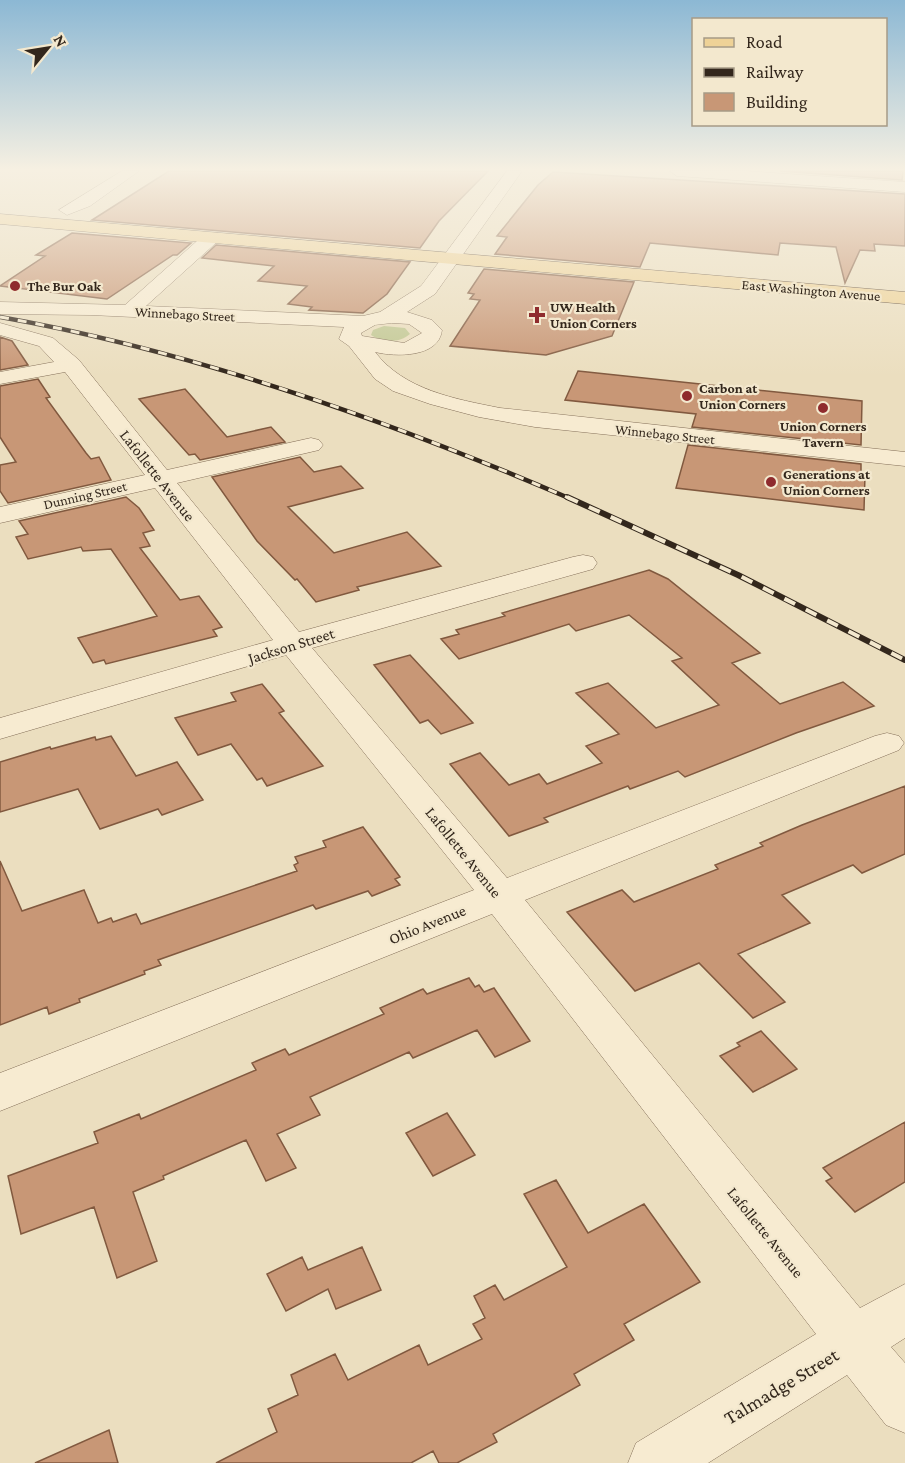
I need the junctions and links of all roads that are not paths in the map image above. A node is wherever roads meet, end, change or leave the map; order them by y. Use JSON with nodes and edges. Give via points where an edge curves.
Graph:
{"nodes":[{"id":1,"x":209,"y":239,"type":"edge"},
{"id":2,"x":238,"y":239,"type":"edge"},
{"id":3,"x":428,"y":239,"type":"edge"},
{"id":4,"x":464,"y":239,"type":"edge"},
{"id":5,"x":462,"y":242,"type":"junction"},
{"id":6,"x":449,"y":258,"type":"junction"},
{"id":7,"x":905,"y":281,"type":"edge"},
{"id":8,"x":428,"y":290,"type":"junction"},
{"id":9,"x":905,"y":298,"type":"edge"},
{"id":10,"x":0,"y":308,"type":"edge"},
{"id":11,"x":128,"y":312,"type":"junction"},
{"id":12,"x":0,"y":316,"type":"edge"},
{"id":13,"x":384,"y":318,"type":"junction"},
{"id":14,"x":423,"y":323,"type":"junction"},
{"id":15,"x":0,"y":329,"type":"edge"},
{"id":16,"x":358,"y":335,"type":"junction"},
{"id":17,"x":405,"y":348,"type":"junction"},
{"id":18,"x":70,"y":365,"type":"junction"},
{"id":19,"x":0,"y":378,"type":"edge"},
{"id":20,"x":429,"y":395,"type":"junction"},
{"id":21,"x":311,"y":445,"type":"dead end"},
{"id":22,"x":905,"y":459,"type":"edge"},
{"id":23,"x":160,"y":478,"type":"junction"},
{"id":24,"x":0,"y":515,"type":"edge"},
{"id":25,"x":584,"y":563,"type":"dead end"},
{"id":26,"x":294,"y":645,"type":"junction"},
{"id":27,"x":0,"y":729,"type":"edge"},
{"id":28,"x":887,"y":743,"type":"dead end"},
{"id":29,"x":499,"y":895,"type":"junction"},
{"id":30,"x":0,"y":1092,"type":"edge"},
{"id":31,"x":905,"y":1309,"type":"edge"},
{"id":32,"x":854,"y":1342,"type":"junction"},
{"id":33,"x":905,"y":1406,"type":"edge"},
{"id":34,"x":656,"y":1463,"type":"edge"}],
"edges":[{"from":1,"to":11,"type":"street"},
{"from":2,"to":6,"type":"main road","name":"East Washington Avenue"},
{"from":3,"to":5,"type":"main road","name":"East Washington Avenue"},
{"from":4,"to":5,"type":"street"},
{"from":5,"to":6,"type":"street"},
{"from":5,"to":7,"type":"main road","name":"East Washington Avenue"},
{"from":6,"to":8,"type":"street"},
{"from":6,"to":9,"type":"main road","name":"East Washington Avenue"},
{"from":8,"to":13,"type":"street"},
{"from":8,"to":14,"type":"street"},
{"from":10,"to":11,"type":"street","name":"Winnebago Street"},
{"from":11,"to":12,"type":"street","name":"Winnebago Street"},
{"from":11,"to":16,"type":"street","name":"Winnebago Street","via":[[278,320]]},
{"from":13,"to":14,"type":"street"},
{"from":13,"to":16,"type":"street"},
{"from":14,"to":17,"type":"street","via":[[432,330],[429,339]]},
{"from":15,"to":18,"type":"street","name":"Lafollette Avenue","via":[[46,342]]},
{"from":16,"to":17,"type":"street","via":[[378,348]]},
{"from":16,"to":20,"type":"street","name":"Winnebago Street","via":[[388,378]]},
{"from":17,"to":20,"type":"street","via":[[399,353],[402,365]]},
{"from":18,"to":19,"type":"street"},
{"from":18,"to":23,"type":"street","name":"Lafollette Avenue"},
{"from":20,"to":22,"type":"street","name":"Winnebago Street","via":[[521,418]]},
{"from":21,"to":23,"type":"street","name":"Dunning Street"},
{"from":23,"to":24,"type":"street","name":"Dunning Street"},
{"from":23,"to":26,"type":"street","name":"Lafollette Avenue"},
{"from":25,"to":26,"type":"street","name":"Jackson Street"},
{"from":26,"to":27,"type":"street","name":"Jackson Street"},
{"from":26,"to":29,"type":"street","name":"Lafollette Avenue"},
{"from":28,"to":29,"type":"street","name":"Ohio Avenue"},
{"from":29,"to":30,"type":"street","name":"Ohio Avenue"},
{"from":29,"to":32,"type":"street","name":"Lafollette Avenue"},
{"from":31,"to":32,"type":"street","name":"Talmadge Street"},
{"from":32,"to":33,"type":"street","name":"Lafollette Avenue"},
{"from":32,"to":34,"type":"street","name":"Talmadge Street"}]}
